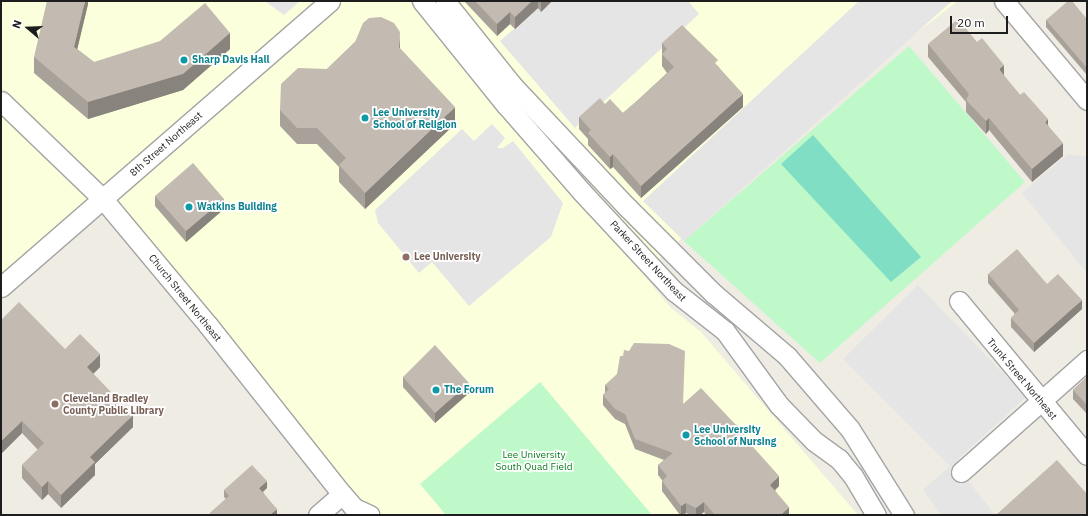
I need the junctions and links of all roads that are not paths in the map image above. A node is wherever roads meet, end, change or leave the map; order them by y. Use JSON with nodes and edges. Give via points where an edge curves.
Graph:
{"nodes":[{"id":1,"x":330,"y":1,"type":"edge"},
{"id":2,"x":422,"y":1,"type":"edge"},
{"id":3,"x":445,"y":1,"type":"edge"},
{"id":4,"x":1004,"y":1,"type":"edge"},
{"id":5,"x":1087,"y":100,"type":"edge"},
{"id":6,"x":1,"y":101,"type":"edge"},
{"id":7,"x":103,"y":199,"type":"junction"},
{"id":8,"x":1,"y":287,"type":"edge"},
{"id":9,"x":958,"y":301,"type":"dead end"},
{"id":10,"x":1087,"y":360,"type":"edge"},
{"id":11,"x":1041,"y":401,"type":"junction"},
{"id":12,"x":1087,"y":455,"type":"edge"},
{"id":13,"x":961,"y":472,"type":"dead end"},
{"id":14,"x":355,"y":508,"type":"edge"},
{"id":15,"x":318,"y":515,"type":"edge"},
{"id":16,"x":876,"y":515,"type":"edge"},
{"id":17,"x":904,"y":515,"type":"edge"}],
"edges":[{"from":1,"to":7,"type":"street","name":"8th Street Northeast"},
{"from":2,"to":16,"type":"street","name":"Parker Street Northeast","via":[[506,105],[576,185],[674,291],[725,331],[779,405],[853,476]]},
{"from":3,"to":17,"type":"street","via":[[512,85],[648,229],[713,293],[787,356],[850,429]]},
{"from":4,"to":5,"type":"street"},
{"from":6,"to":7,"type":"street","name":"Church Street Northeast"},
{"from":7,"to":8,"type":"street","name":"8th Street Northeast"},
{"from":7,"to":14,"type":"street","name":"Church Street Northeast"},
{"from":9,"to":11,"type":"street","name":"Trunk Street Northeast"},
{"from":10,"to":11,"type":"street"},
{"from":11,"to":12,"type":"street","name":"Trunk Street Northeast"},
{"from":11,"to":13,"type":"street"},
{"from":14,"to":15,"type":"street"}]}
